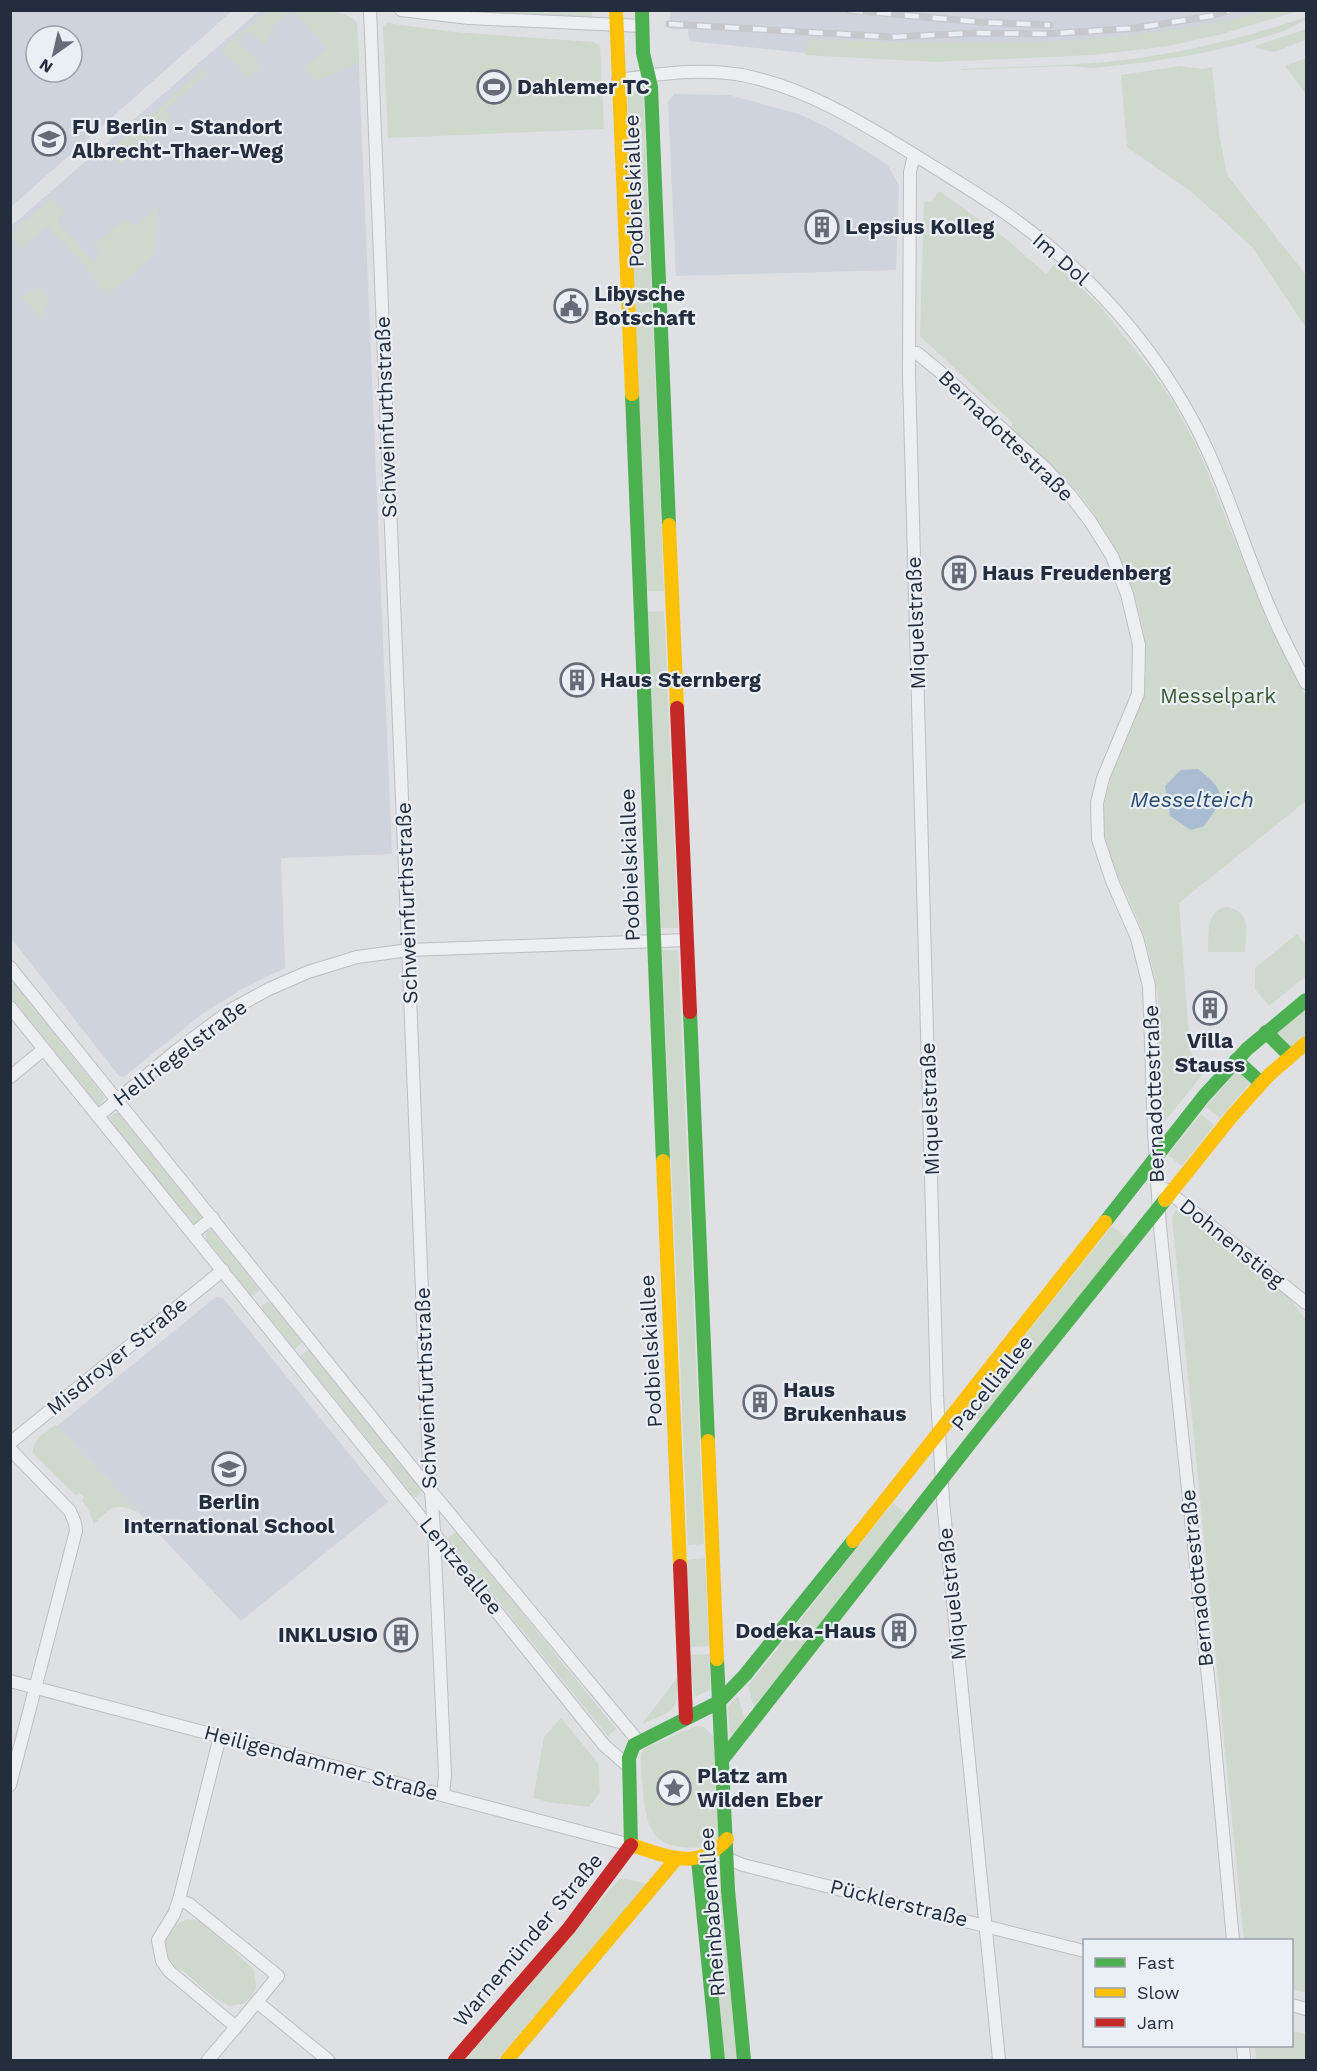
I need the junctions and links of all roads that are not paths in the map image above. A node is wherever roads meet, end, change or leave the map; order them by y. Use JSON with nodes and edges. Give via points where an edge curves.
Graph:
{"nodes":[{"id":1,"x":370,"y":10,"type":"edge"},
{"id":2,"x":401,"y":10,"type":"edge"},
{"id":3,"x":616,"y":10,"type":"edge"},
{"id":4,"x":642,"y":10,"type":"edge"},
{"id":5,"x":616,"y":26,"type":"junction"},
{"id":6,"x":642,"y":26,"type":"junction"},
{"id":7,"x":648,"y":76,"type":"junction"},
{"id":8,"x":618,"y":79,"type":"junction"},
{"id":9,"x":914,"y":155,"type":"junction"},
{"id":10,"x":909,"y":353,"type":"junction"},
{"id":11,"x":656,"y":602,"type":"junction"},
{"id":12,"x":1306,"y":683,"type":"edge"},
{"id":13,"x":687,"y":940,"type":"junction"},
{"id":14,"x":654,"y":941,"type":"junction"},
{"id":15,"x":409,"y":950,"type":"junction"},
{"id":16,"x":10,"y":967,"type":"edge"},
{"id":17,"x":1306,"y":1000,"type":"edge"},
{"id":18,"x":10,"y":1007,"type":"edge"},
{"id":19,"x":1266,"y":1032,"type":"junction"},
{"id":20,"x":1306,"y":1043,"type":"edge"},
{"id":21,"x":44,"y":1049,"type":"junction"},
{"id":22,"x":1290,"y":1056,"type":"junction"},
{"id":23,"x":1236,"y":1060,"type":"junction"},
{"id":24,"x":10,"y":1077,"type":"edge"},
{"id":25,"x":1261,"y":1083,"type":"junction"},
{"id":26,"x":117,"y":1100,"type":"junction"},
{"id":27,"x":98,"y":1116,"type":"junction"},
{"id":28,"x":1156,"y":1158,"type":"junction"},
{"id":29,"x":1157,"y":1182,"type":"junction"},
{"id":30,"x":1170,"y":1193,"type":"junction"},
{"id":31,"x":1159,"y":1207,"type":"junction"},
{"id":32,"x":213,"y":1218,"type":"junction"},
{"id":33,"x":193,"y":1233,"type":"junction"},
{"id":34,"x":223,"y":1270,"type":"junction"},
{"id":35,"x":270,"y":1291,"type":"junction"},
{"id":36,"x":1306,"y":1303,"type":"edge"},
{"id":37,"x":252,"y":1305,"type":"junction"},
{"id":38,"x":939,"y":1434,"type":"junction"},
{"id":39,"x":10,"y":1443,"type":"edge"},
{"id":40,"x":10,"y":1449,"type":"edge"},
{"id":41,"x":942,"y":1480,"type":"junction"},
{"id":42,"x":430,"y":1490,"type":"junction"},
{"id":43,"x":434,"y":1531,"type":"junction"},
{"id":44,"x":696,"y":1554,"type":"junction"},
{"id":45,"x":10,"y":1681,"type":"edge"},
{"id":46,"x":35,"y":1688,"type":"junction"},
{"id":47,"x":718,"y":1702,"type":"junction"},
{"id":48,"x":686,"y":1718,"type":"junction"},
{"id":49,"x":220,"y":1736,"type":"junction"},
{"id":50,"x":638,"y":1741,"type":"junction"},
{"id":51,"x":722,"y":1760,"type":"junction"},
{"id":52,"x":629,"y":1767,"type":"junction"},
{"id":53,"x":10,"y":1785,"type":"edge"},
{"id":54,"x":443,"y":1795,"type":"junction"},
{"id":55,"x":727,"y":1839,"type":"junction"},
{"id":56,"x":632,"y":1845,"type":"junction"},
{"id":57,"x":714,"y":1853,"type":"junction"},
{"id":58,"x":677,"y":1858,"type":"junction"},
{"id":59,"x":728,"y":1859,"type":"junction"},
{"id":60,"x":698,"y":1860,"type":"junction"},
{"id":61,"x":179,"y":1900,"type":"junction"},
{"id":62,"x":985,"y":1925,"type":"junction"},
{"id":63,"x":1233,"y":1939,"type":"edge"},
{"id":64,"x":1083,"y":1951,"type":"edge"},
{"id":65,"x":257,"y":2002,"type":"junction"},
{"id":66,"x":237,"y":2027,"type":"junction"},
{"id":67,"x":208,"y":2061,"type":"edge"},
{"id":68,"x":328,"y":2061,"type":"edge"},
{"id":69,"x":455,"y":2061,"type":"edge"},
{"id":70,"x":507,"y":2061,"type":"edge"},
{"id":71,"x":718,"y":2061,"type":"edge"},
{"id":72,"x":744,"y":2061,"type":"edge"},
{"id":73,"x":999,"y":2061,"type":"edge"}],
"edges":[{"from":1,"to":15,"type":"street","name":"Schweinfurthstraße"},
{"from":2,"to":5,"type":"street"},
{"from":3,"to":5,"type":"street","name":"Podbielskiallee"},
{"from":4,"to":6,"type":"street","name":"Podbielskiallee"},
{"from":5,"to":6,"type":"street"},
{"from":5,"to":8,"type":"street","name":"Podbielskiallee"},
{"from":6,"to":7,"type":"street","name":"Podbielskiallee"},
{"from":7,"to":8,"type":"street","name":"Im Dol"},
{"from":7,"to":9,"type":"street","name":"Im Dol","via":[[719,72],[787,87],[852,117]]},
{"from":7,"to":11,"type":"street","name":"Podbielskiallee"},
{"from":8,"to":11,"type":"street","name":"Podbielskiallee"},
{"from":9,"to":10,"type":"street","name":"Miquelstraße","via":[[910,172]]},
{"from":9,"to":12,"type":"street","name":"Im Dol","via":[[1028,230],[1105,298],[1141,341],[1194,424],[1225,491],[1273,616]]},
{"from":10,"to":28,"type":"street","name":"Bernadottestraße","via":[[917,353],[939,371],[1070,495],[1112,556],[1127,594],[1139,645],[1138,694],[1103,778],[1097,825],[1106,866],[1137,938],[1149,986]]},
{"from":10,"to":38,"type":"street","name":"Miquelstraße"},
{"from":11,"to":13,"type":"street","name":"Podbielskiallee"},
{"from":11,"to":14,"type":"street","name":"Podbielskiallee"},
{"from":13,"to":14,"type":"street","name":"Hellriegelstraße"},
{"from":13,"to":44,"type":"street","name":"Podbielskiallee"},
{"from":14,"to":15,"type":"street","name":"Hellriegelstraße"},
{"from":14,"to":44,"type":"street","name":"Podbielskiallee"},
{"from":15,"to":26,"type":"street","name":"Hellriegelstraße","via":[[357,957],[269,989],[205,1028]]},
{"from":15,"to":42,"type":"street","name":"Schweinfurthstraße"},
{"from":16,"to":26,"type":"street","name":"Lentzeallee"},
{"from":17,"to":19,"type":"street","name":"Pacelliallee"},
{"from":18,"to":21,"type":"street","name":"Lentzeallee"},
{"from":19,"to":22,"type":"street"},
{"from":19,"to":23,"type":"street","name":"Pacelliallee"},
{"from":20,"to":22,"type":"street","name":"Pacelliallee"},
{"from":21,"to":24,"type":"street"},
{"from":21,"to":27,"type":"street","name":"Lentzeallee"},
{"from":22,"to":25,"type":"street","name":"Pacelliallee"},
{"from":23,"to":25,"type":"street"},
{"from":23,"to":28,"type":"street","name":"Pacelliallee"},
{"from":25,"to":30,"type":"street","name":"Pacelliallee"},
{"from":26,"to":27,"type":"street","name":"Hellriegelstraße"},
{"from":26,"to":32,"type":"street","name":"Lentzeallee"},
{"from":27,"to":33,"type":"street","name":"Lentzeallee"},
{"from":28,"to":29,"type":"street","name":"Bernadottestraße"},
{"from":28,"to":38,"type":"street","name":"Pacelliallee"},
{"from":29,"to":30,"type":"street","name":"Dohnenstieg"},
{"from":29,"to":31,"type":"street","name":"Bernadottestraße"},
{"from":30,"to":31,"type":"street","name":"Pacelliallee"},
{"from":30,"to":36,"type":"street","name":"Dohnenstieg"},
{"from":31,"to":41,"type":"street","name":"Pacelliallee"},
{"from":31,"to":63,"type":"street","name":"Bernadottestraße"},
{"from":32,"to":33,"type":"street"},
{"from":32,"to":35,"type":"street","name":"Lentzeallee"},
{"from":33,"to":34,"type":"street","name":"Lentzeallee"},
{"from":34,"to":37,"type":"street","name":"Lentzeallee"},
{"from":34,"to":39,"type":"street","name":"Misdroyer Straße"},
{"from":35,"to":37,"type":"street"},
{"from":35,"to":42,"type":"street","name":"Lentzeallee"},
{"from":37,"to":43,"type":"street","name":"Lentzeallee"},
{"from":38,"to":41,"type":"street","name":"Miquelstraße"},
{"from":38,"to":47,"type":"street","name":"Pacelliallee","via":[[746,1675]]},
{"from":40,"to":46,"type":"street","via":[[70,1511],[76,1531]]},
{"from":41,"to":51,"type":"street","name":"Pacelliallee"},
{"from":41,"to":62,"type":"street","name":"Miquelstraße"},
{"from":42,"to":43,"type":"street","name":"Schweinfurthstraße"},
{"from":42,"to":50,"type":"street","name":"Lentzeallee"},
{"from":43,"to":52,"type":"street","name":"Lentzeallee","via":[[604,1745]]},
{"from":43,"to":54,"type":"street","name":"Schweinfurthstraße"},
{"from":44,"to":47,"type":"street","name":"Podbielskiallee"},
{"from":44,"to":48,"type":"street","name":"Podbielskiallee"},
{"from":45,"to":46,"type":"street","name":"Heiligendammer Straße"},
{"from":46,"to":49,"type":"street","name":"Heiligendammer Straße"},
{"from":46,"to":53,"type":"street"},
{"from":47,"to":48,"type":"street"},
{"from":47,"to":51,"type":"street"},
{"from":48,"to":50,"type":"street"},
{"from":49,"to":54,"type":"street","name":"Heiligendammer Straße"},
{"from":49,"to":61,"type":"street"},
{"from":50,"to":52,"type":"street","via":[[630,1750]]},
{"from":51,"to":55,"type":"street","name":"Rheinbabenallee"},
{"from":52,"to":56,"type":"street"},
{"from":54,"to":56,"type":"street","name":"Heiligendammer Straße"},
{"from":55,"to":57,"type":"street"},
{"from":55,"to":59,"type":"street","name":"Rheinbabenallee"},
{"from":56,"to":58,"type":"street"},
{"from":56,"to":69,"type":"street","name":"Warnemünder Straße","via":[[574,1922]]},
{"from":57,"to":59,"type":"street","name":"Pücklerstraße"},
{"from":57,"to":60,"type":"street"},
{"from":58,"to":60,"type":"street"},
{"from":58,"to":70,"type":"street"},
{"from":59,"to":62,"type":"street","name":"Pücklerstraße"},
{"from":59,"to":72,"type":"street","name":"Rheinbabenallee"},
{"from":60,"to":71,"type":"street","name":"Rheinbabenallee"},
{"from":61,"to":65,"type":"street","via":[[278,1976]]},
{"from":61,"to":66,"type":"street","via":[[158,1940],[162,1961]]},
{"from":62,"to":64,"type":"street","name":"Pücklerstraße"},
{"from":62,"to":73,"type":"street","name":"Miquelstraße"},
{"from":65,"to":66,"type":"street"},
{"from":65,"to":68,"type":"street"},
{"from":66,"to":67,"type":"street"}]}
